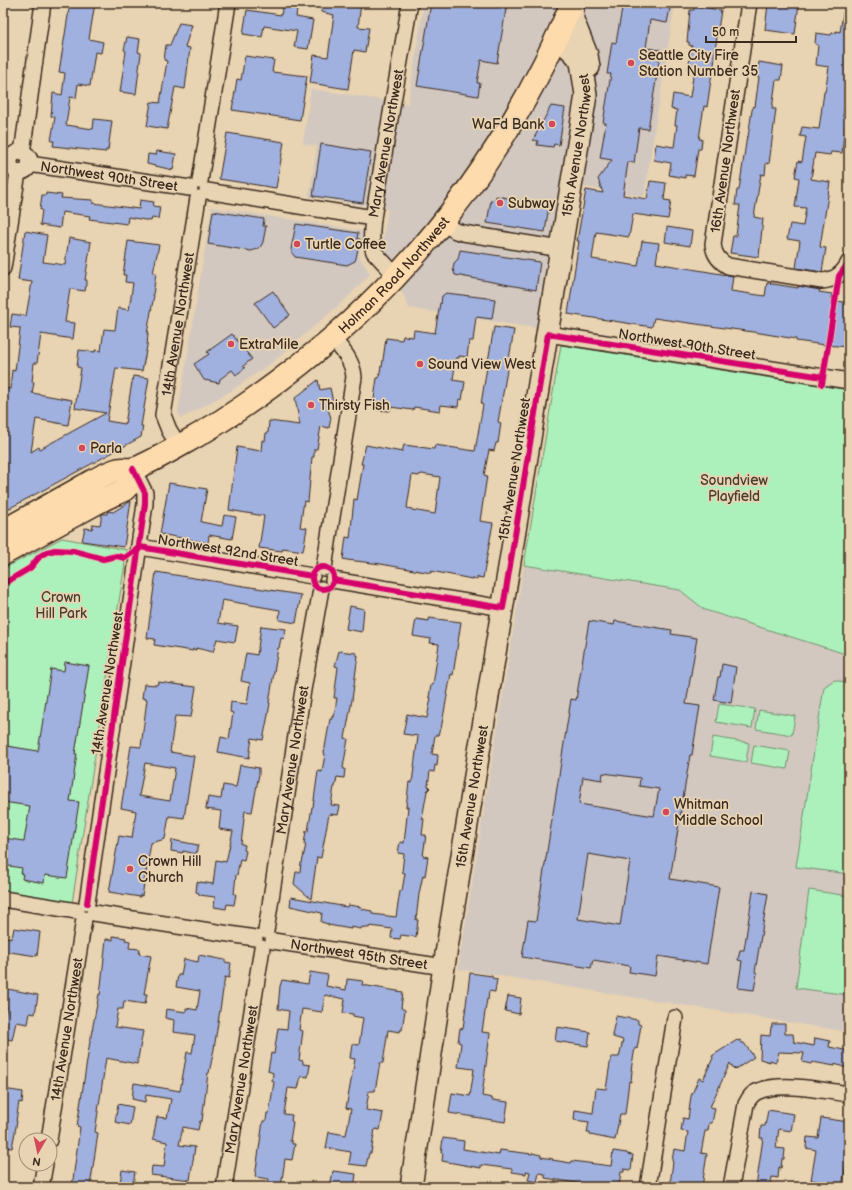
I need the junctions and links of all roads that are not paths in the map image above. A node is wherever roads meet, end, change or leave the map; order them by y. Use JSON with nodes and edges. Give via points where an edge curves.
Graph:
{"nodes":[{"id":1,"x":43,"y":3,"type":"edge"},
{"id":2,"x":228,"y":3,"type":"edge"},
{"id":3,"x":410,"y":3,"type":"edge"},
{"id":4,"x":573,"y":3,"type":"edge"},
{"id":5,"x":749,"y":3,"type":"edge"},
{"id":6,"x":557,"y":36,"type":"junction"},
{"id":7,"x":586,"y":95,"type":"junction"},
{"id":8,"x":16,"y":162,"type":"edge"},
{"id":9,"x":199,"y":189,"type":"junction"},
{"id":10,"x":373,"y":218,"type":"junction"},
{"id":11,"x":443,"y":223,"type":"junction"},
{"id":12,"x":561,"y":249,"type":"junction"},
{"id":13,"x":847,"y":266,"type":"edge"},
{"id":14,"x":3,"y":268,"type":"edge"},
{"id":15,"x":396,"y":276,"type":"junction"},
{"id":16,"x":548,"y":334,"type":"junction"},
{"id":17,"x":332,"y":338,"type":"junction"},
{"id":18,"x":849,"y":381,"type":"edge"},
{"id":19,"x":179,"y":446,"type":"junction"},
{"id":20,"x":133,"y":469,"type":"junction"},
{"id":21,"x":3,"y":531,"type":"edge"},
{"id":22,"x":140,"y":547,"type":"junction"},
{"id":23,"x":3,"y":554,"type":"edge"},
{"id":24,"x":323,"y":575,"type":"junction"},
{"id":25,"x":503,"y":608,"type":"junction"},
{"id":26,"x":3,"y":900,"type":"edge"},
{"id":27,"x":86,"y":912,"type":"junction"},
{"id":28,"x":264,"y":940,"type":"junction"},
{"id":29,"x":444,"y":967,"type":"junction"},
{"id":30,"x":675,"y":1018,"type":"dead end"},
{"id":31,"x":849,"y":1094,"type":"edge"},
{"id":32,"x":50,"y":1132,"type":"edge"},
{"id":33,"x":44,"y":1172,"type":"edge"},
{"id":34,"x":41,"y":1187,"type":"edge"},
{"id":35,"x":224,"y":1187,"type":"edge"},
{"id":36,"x":415,"y":1187,"type":"edge"},
{"id":37,"x":648,"y":1187,"type":"edge"},
{"id":38,"x":731,"y":1187,"type":"edge"}],
"edges":[{"from":1,"to":8,"type":"street"},
{"from":2,"to":9,"type":"street","name":"14th Avenue Northwest"},
{"from":3,"to":10,"type":"street","name":"Mary Avenue Northwest"},
{"from":4,"to":6,"type":"main road","name":"Holman Road Northwest"},
{"from":4,"to":7,"type":"main road","via":[[573,20],[589,63]]},
{"from":5,"to":13,"type":"street","name":"16th Avenue Northwest","via":[[713,244],[716,256],[728,266],[822,281],[839,276]]},
{"from":6,"to":7,"type":"main road","name":"15th Avenue Northwest","via":[[581,62]]},
{"from":6,"to":11,"type":"main road","name":"Holman Road Northwest","via":[[538,78],[516,116],[482,170]]},
{"from":7,"to":12,"type":"main road","name":"15th Avenue Northwest"},
{"from":8,"to":9,"type":"street","name":"Northwest 90th Street"},
{"from":8,"to":14,"type":"street"},
{"from":9,"to":10,"type":"street","name":"Northwest 90th Street"},
{"from":9,"to":19,"type":"street","name":"14th Avenue Northwest","via":[[163,415]]},
{"from":10,"to":15,"type":"street","name":"Mary Avenue Northwest","via":[[373,248]]},
{"from":11,"to":12,"type":"street","via":[[464,233]]},
{"from":11,"to":15,"type":"main road","name":"Holman Road Northwest"},
{"from":12,"to":16,"type":"main road","name":"15th Avenue Northwest"},
{"from":15,"to":17,"type":"main road","name":"Holman Road Northwest"},
{"from":16,"to":18,"type":"street","name":"Northwest 90th Street"},
{"from":16,"to":25,"type":"main road","name":"15th Avenue Northwest"},
{"from":17,"to":19,"type":"main road","name":"Holman Road Northwest","via":[[251,401]]},
{"from":17,"to":24,"type":"street","via":[[353,367],[354,377]]},
{"from":19,"to":20,"type":"main road","name":"Holman Road Northwest"},
{"from":20,"to":21,"type":"main road","name":"Holman Road Northwest","via":[[118,469]]},
{"from":20,"to":22,"type":"street","name":"14th Avenue Northwest","via":[[146,498]]},
{"from":20,"to":23,"type":"main road","via":[[129,485],[124,490]]},
{"from":22,"to":24,"type":"street","name":"Northwest 92nd Street"},
{"from":22,"to":27,"type":"street","name":"14th Avenue Northwest"},
{"from":24,"to":25,"type":"street","name":"Northwest 92nd Street"},
{"from":24,"to":28,"type":"street","name":"Mary Avenue Northwest","via":[[313,583],[321,589]]},
{"from":25,"to":29,"type":"main road","name":"15th Avenue Northwest"},
{"from":26,"to":27,"type":"street","name":"Northwest 95th Street"},
{"from":27,"to":28,"type":"street","name":"Northwest 95th Street"},
{"from":27,"to":32,"type":"street","name":"14th Avenue Northwest"},
{"from":28,"to":29,"type":"street","name":"Northwest 95th Street"},
{"from":28,"to":35,"type":"street","name":"Mary Avenue Northwest"},
{"from":29,"to":36,"type":"main road","name":"15th Avenue Northwest"},
{"from":30,"to":37,"type":"street"},
{"from":31,"to":38,"type":"street","via":[[785,1087],[767,1088],[750,1096],[746,1104]]},
{"from":33,"to":34,"type":"street"}]}
